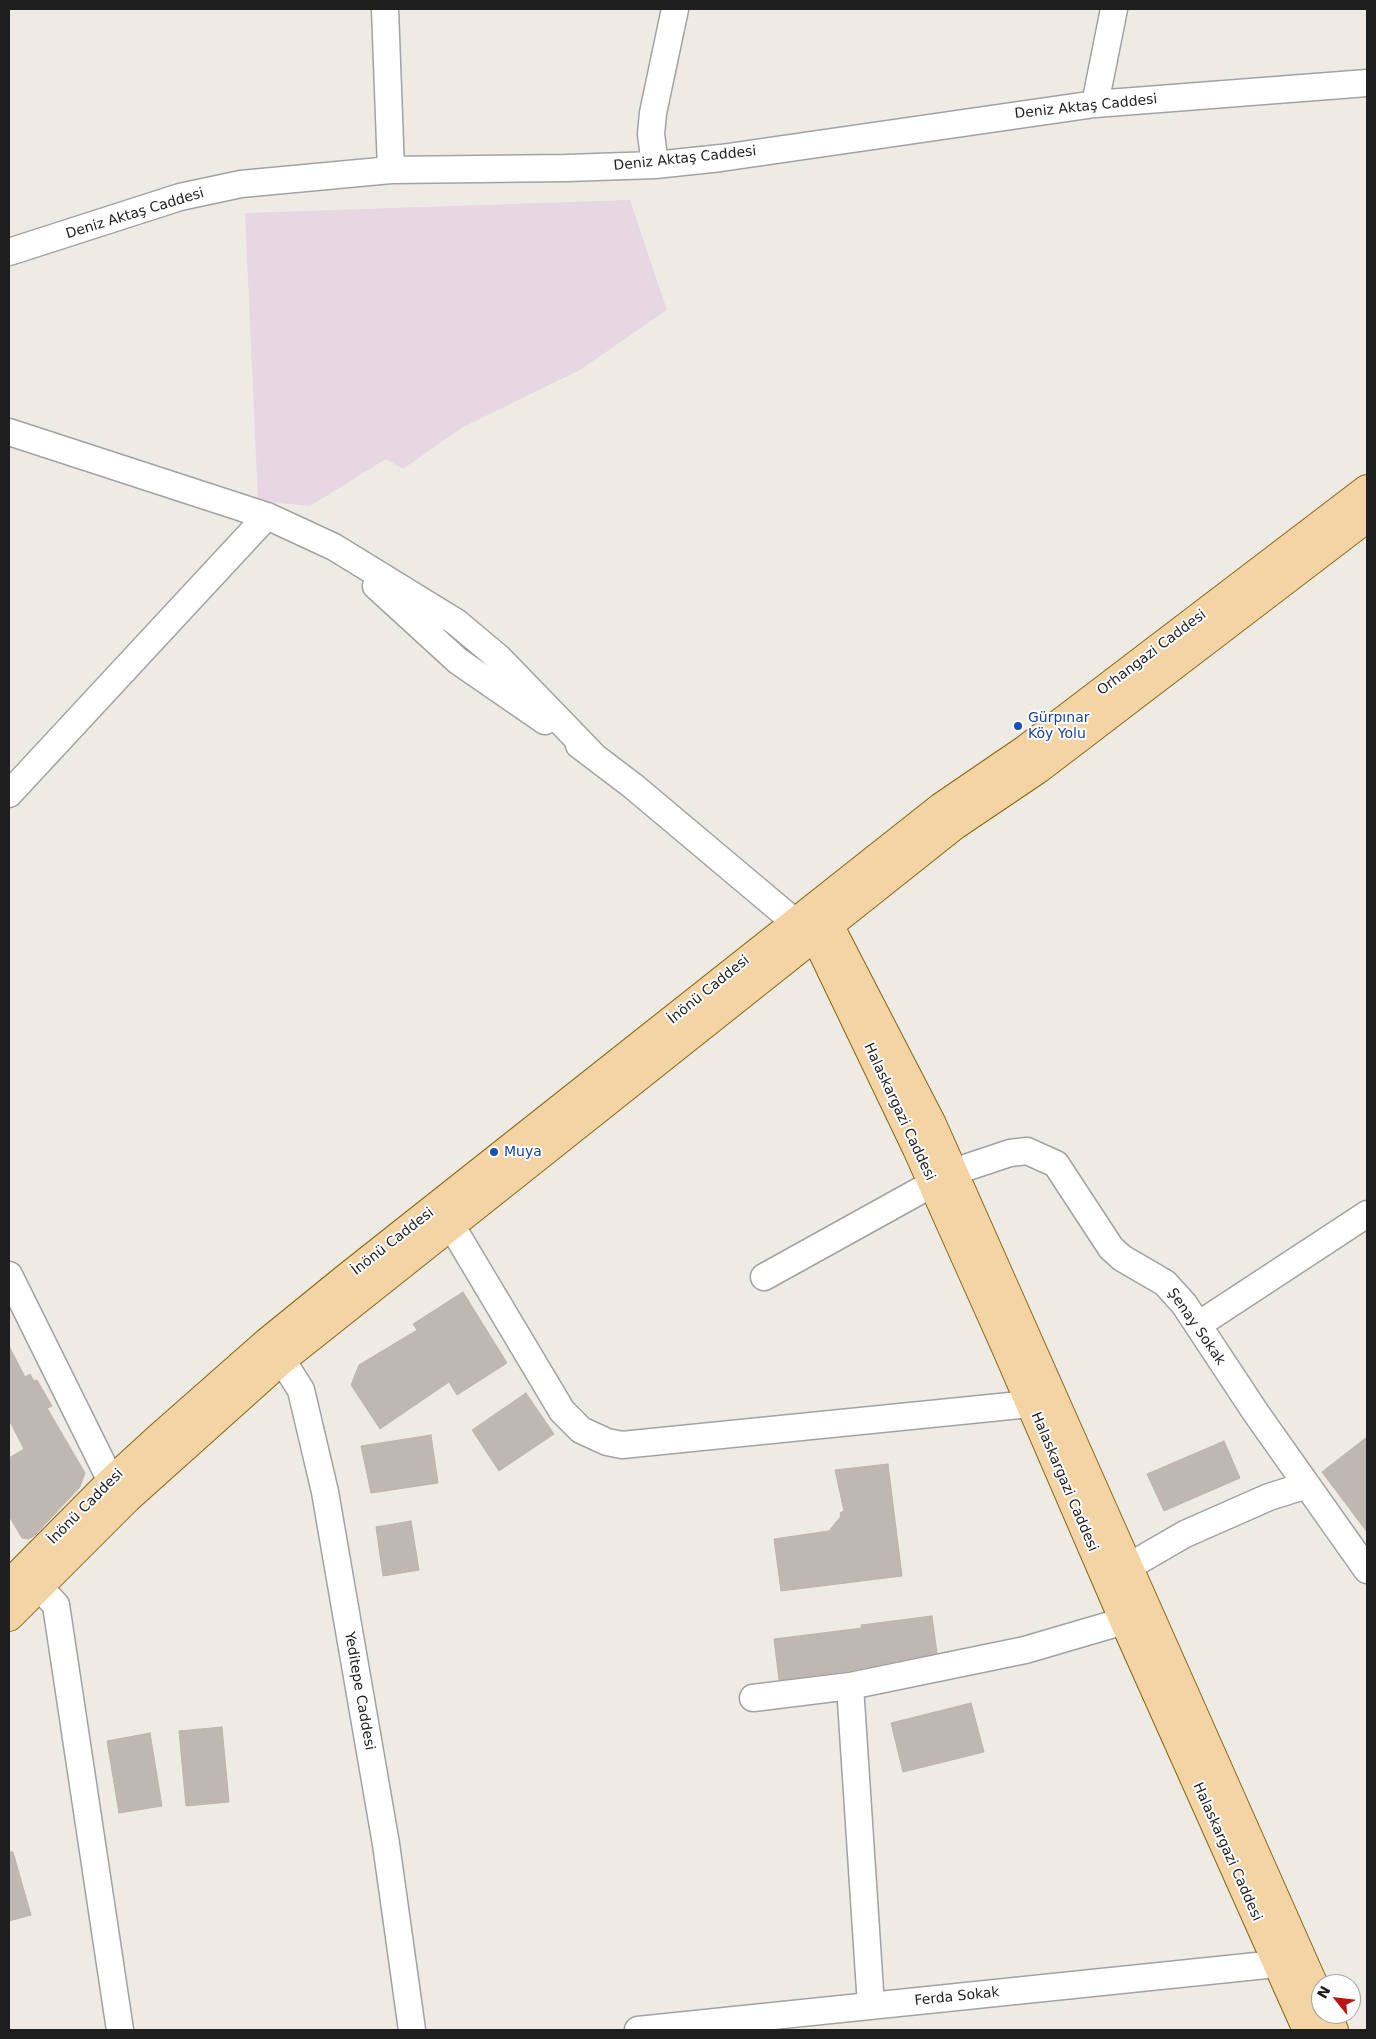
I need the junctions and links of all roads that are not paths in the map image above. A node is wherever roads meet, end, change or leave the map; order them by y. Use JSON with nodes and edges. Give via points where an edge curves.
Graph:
{"nodes":[{"id":1,"x":385,"y":9,"type":"edge"},
{"id":2,"x":675,"y":9,"type":"edge"},
{"id":3,"x":1114,"y":9,"type":"edge"},
{"id":4,"x":1367,"y":83,"type":"edge"},
{"id":5,"x":1095,"y":104,"type":"junction"},
{"id":6,"x":656,"y":165,"type":"junction"},
{"id":7,"x":391,"y":170,"type":"junction"},
{"id":8,"x":9,"y":252,"type":"edge"},
{"id":9,"x":9,"y":432,"type":"edge"},
{"id":10,"x":1367,"y":489,"type":"edge"},
{"id":11,"x":267,"y":516,"type":"junction"},
{"id":12,"x":1367,"y":518,"type":"edge"},
{"id":13,"x":1168,"y":655,"type":"junction"},
{"id":14,"x":9,"y":794,"type":"edge"},
{"id":15,"x":813,"y":923,"type":"junction"},
{"id":16,"x":943,"y":1178,"type":"junction"},
{"id":17,"x":1367,"y":1214,"type":"edge"},
{"id":18,"x":445,"y":1216,"type":"junction"},
{"id":19,"x":9,"y":1275,"type":"edge"},
{"id":20,"x":764,"y":1278,"type":"dead end"},
{"id":21,"x":354,"y":1287,"type":"junction"},
{"id":22,"x":1198,"y":1325,"type":"junction"},
{"id":23,"x":282,"y":1360,"type":"junction"},
{"id":24,"x":1043,"y":1403,"type":"junction"},
{"id":25,"x":214,"y":1404,"type":"junction"},
{"id":26,"x":1307,"y":1485,"type":"junction"},
{"id":27,"x":119,"y":1490,"type":"junction"},
{"id":28,"x":1128,"y":1568,"type":"junction"},
{"id":29,"x":1367,"y":1570,"type":"edge"},
{"id":30,"x":18,"y":1579,"type":"edge"},
{"id":31,"x":1135,"y":1616,"type":"junction"},
{"id":32,"x":9,"y":1617,"type":"edge"},
{"id":33,"x":850,"y":1686,"type":"junction"},
{"id":34,"x":753,"y":1698,"type":"dead end"},
{"id":35,"x":1276,"y":1964,"type":"junction"},
{"id":36,"x":1311,"y":1980,"type":"edge"},
{"id":37,"x":871,"y":2006,"type":"junction"},
{"id":38,"x":120,"y":2030,"type":"edge"},
{"id":39,"x":412,"y":2030,"type":"edge"},
{"id":40,"x":638,"y":2030,"type":"edge"},
{"id":41,"x":1307,"y":2030,"type":"edge"}],
"edges":[{"from":1,"to":7,"type":"street"},
{"from":2,"to":6,"type":"street","via":[[653,113]]},
{"from":3,"to":5,"type":"street"},
{"from":4,"to":5,"type":"street","name":"Deniz Aktaş Caddesi"},
{"from":5,"to":6,"type":"street","name":"Deniz Aktaş Caddesi"},
{"from":6,"to":7,"type":"street","name":"Deniz Aktaş Caddesi"},
{"from":7,"to":8,"type":"street","name":"Deniz Aktaş Caddesi","via":[[241,184],[180,197]]},
{"from":9,"to":11,"type":"street"},
{"from":10,"to":13,"type":"main road","name":"Orhangazi Caddesi"},
{"from":11,"to":14,"type":"street"},
{"from":11,"to":15,"type":"street","via":[[334,547],[458,661],[592,754],[701,842]]},
{"from":12,"to":13,"type":"main road","name":"Orhangazi Caddesi"},
{"from":13,"to":15,"type":"main road","name":"Orhangazi Caddesi","via":[[1031,759],[948,817]]},
{"from":15,"to":16,"type":"main road","via":[[932,1124]]},
{"from":15,"to":18,"type":"main road","name":"Orhangazi Caddesi"},
{"from":16,"to":20,"type":"street","name":"Şenay Sokak"},
{"from":16,"to":22,"type":"street","name":"Şenay Sokak","via":[[1010,1153],[1027,1151],[1045,1157],[1056,1164],[1110,1248],[1165,1283]]},
{"from":16,"to":24,"type":"main road"},
{"from":17,"to":22,"type":"street"},
{"from":18,"to":21,"type":"main road","name":"Orhangazi Caddesi"},
{"from":18,"to":24,"type":"street","via":[[562,1411],[581,1430],[607,1442],[622,1445]]},
{"from":19,"to":27,"type":"street"},
{"from":21,"to":23,"type":"main road"},
{"from":21,"to":25,"type":"main road","name":"İnönü Caddesi","via":[[268,1342]]},
{"from":22,"to":26,"type":"street","name":"Şenay Sokak"},
{"from":23,"to":25,"type":"main road"},
{"from":23,"to":39,"type":"street","name":"Yeditepe Caddesi","via":[[301,1390],[325,1492],[386,1844]]},
{"from":24,"to":28,"type":"main road"},
{"from":24,"to":31,"type":"main road","name":"Halaskargazi Caddesi"},
{"from":25,"to":27,"type":"main road"},
{"from":26,"to":28,"type":"street","via":[[1269,1497],[1185,1534]]},
{"from":26,"to":29,"type":"street","name":"Şenay Sokak"},
{"from":27,"to":30,"type":"main road"},
{"from":28,"to":31,"type":"main road"},
{"from":30,"to":32,"type":"main road"},
{"from":30,"to":38,"type":"street","via":[[56,1605]]},
{"from":31,"to":33,"type":"street","via":[[1025,1650]]},
{"from":31,"to":35,"type":"main road","name":"Halaskargazi Caddesi"},
{"from":31,"to":36,"type":"main road"},
{"from":33,"to":34,"type":"street"},
{"from":33,"to":37,"type":"street"},
{"from":35,"to":37,"type":"street","name":"Ferda Sokak"},
{"from":35,"to":41,"type":"main road","name":"Halaskargazi Caddesi"},
{"from":37,"to":40,"type":"street","name":"Ferda Sokak"}]}
